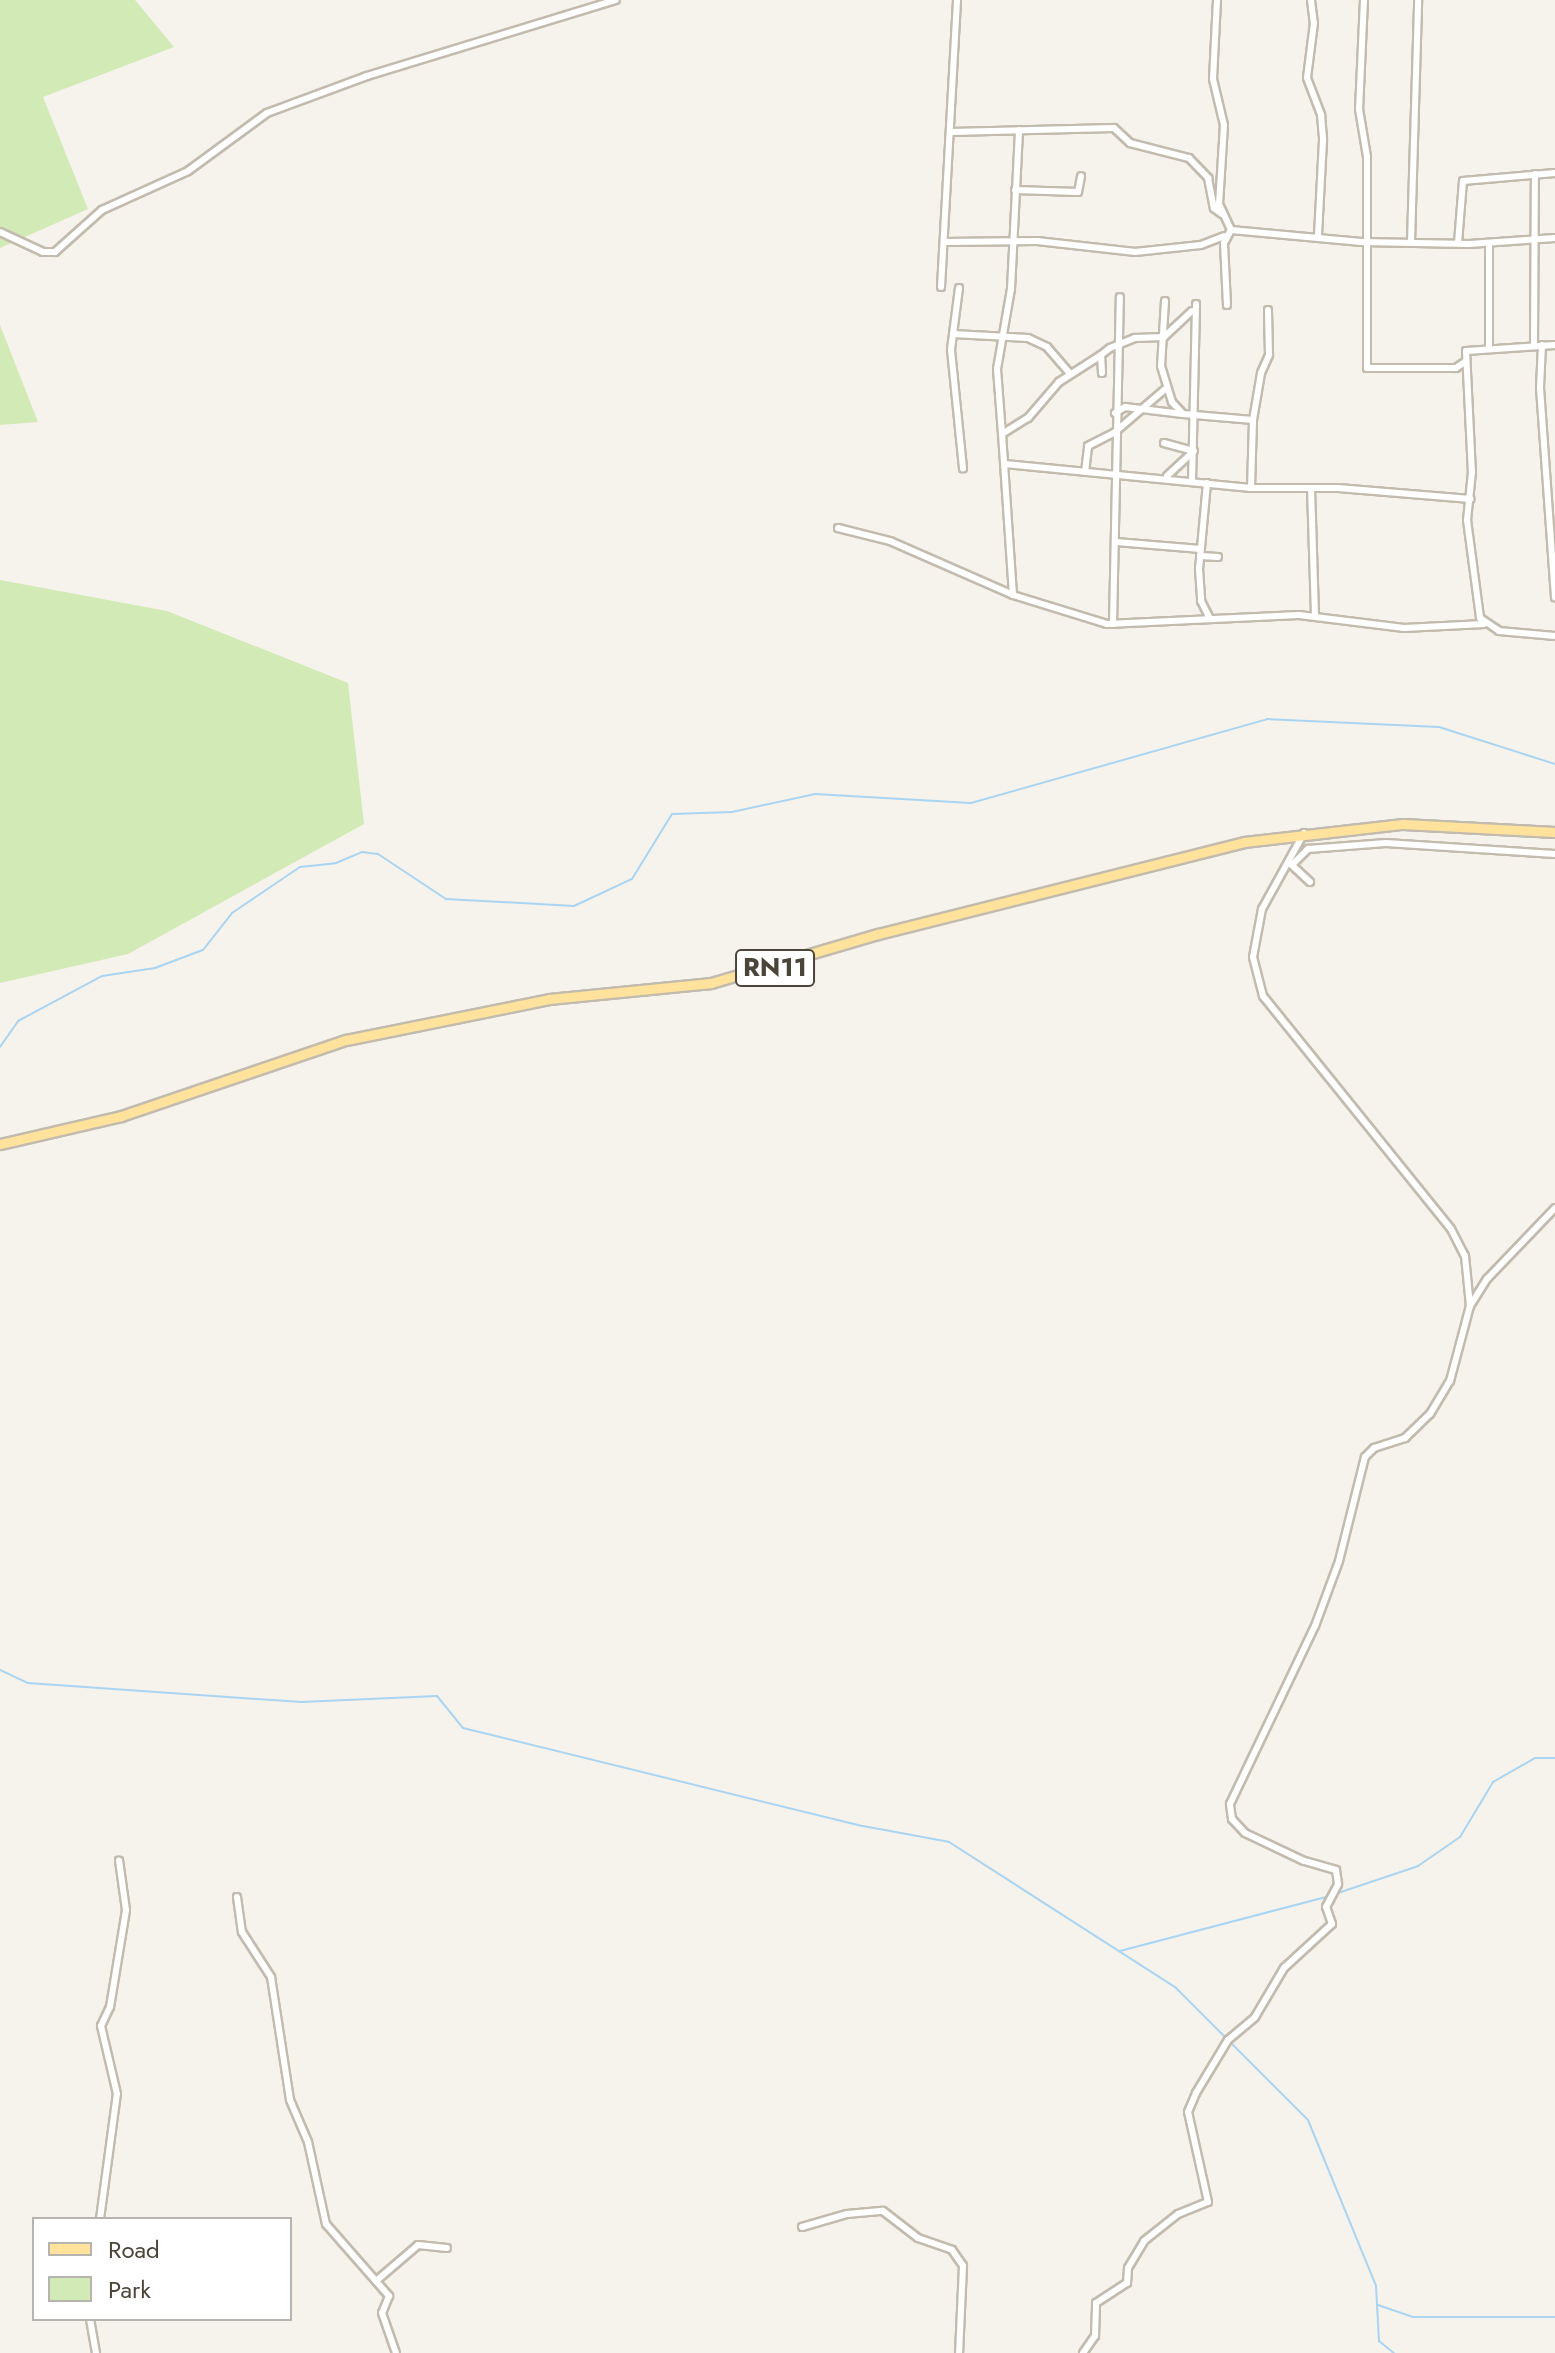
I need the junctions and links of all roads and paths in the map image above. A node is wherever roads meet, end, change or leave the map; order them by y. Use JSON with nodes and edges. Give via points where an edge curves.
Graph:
{"nodes":[{"id":1,"x":616,"y":0,"type":"edge"},
{"id":2,"x":957,"y":0,"type":"edge"},
{"id":3,"x":1217,"y":0,"type":"edge"},
{"id":4,"x":1311,"y":0,"type":"edge"},
{"id":5,"x":1364,"y":0,"type":"edge"},
{"id":6,"x":1418,"y":0,"type":"edge"},
{"id":7,"x":1019,"y":130,"type":"junction"},
{"id":8,"x":951,"y":132,"type":"junction"},
{"id":9,"x":1555,"y":173,"type":"edge"},
{"id":10,"x":1535,"y":174,"type":"junction"},
{"id":11,"x":1081,"y":176,"type":"dead end"},
{"id":12,"x":1015,"y":190,"type":"junction"},
{"id":13,"x":1222,"y":214,"type":"junction"},
{"id":14,"x":1231,"y":230,"type":"junction"},
{"id":15,"x":0,"y":232,"type":"edge"},
{"id":16,"x":1224,"y":236,"type":"junction"},
{"id":17,"x":1318,"y":237,"type":"junction"},
{"id":18,"x":1555,"y":238,"type":"edge"},
{"id":19,"x":1534,"y":239,"type":"junction"},
{"id":20,"x":944,"y":242,"type":"junction"},
{"id":21,"x":1011,"y":242,"type":"junction"},
{"id":22,"x":1365,"y":242,"type":"junction"},
{"id":23,"x":1411,"y":242,"type":"junction"},
{"id":24,"x":1458,"y":243,"type":"junction"},
{"id":25,"x":1489,"y":243,"type":"junction"},
{"id":26,"x":941,"y":287,"type":"dead end"},
{"id":27,"x":959,"y":288,"type":"dead end"},
{"id":28,"x":1120,"y":297,"type":"dead end"},
{"id":29,"x":1165,"y":301,"type":"dead end"},
{"id":30,"x":1196,"y":304,"type":"dead end"},
{"id":31,"x":1227,"y":305,"type":"dead end"},
{"id":32,"x":1268,"y":310,"type":"dead end"},
{"id":33,"x":1192,"y":311,"type":"junction"},
{"id":34,"x":953,"y":334,"type":"junction"},
{"id":35,"x":1001,"y":335,"type":"junction"},
{"id":36,"x":1164,"y":337,"type":"junction"},
{"id":37,"x":1117,"y":344,"type":"junction"},
{"id":38,"x":1555,"y":345,"type":"edge"},
{"id":39,"x":1538,"y":346,"type":"junction"},
{"id":40,"x":1489,"y":349,"type":"junction"},
{"id":41,"x":1101,"y":355,"type":"junction"},
{"id":42,"x":1466,"y":361,"type":"junction"},
{"id":43,"x":1070,"y":373,"type":"junction"},
{"id":44,"x":1102,"y":373,"type":"dead end"},
{"id":45,"x":1164,"y":390,"type":"junction"},
{"id":46,"x":1145,"y":409,"type":"junction"},
{"id":47,"x":1115,"y":413,"type":"junction"},
{"id":48,"x":1183,"y":414,"type":"junction"},
{"id":49,"x":1193,"y":416,"type":"junction"},
{"id":50,"x":1253,"y":420,"type":"junction"},
{"id":51,"x":1115,"y":432,"type":"junction"},
{"id":52,"x":1002,"y":434,"type":"junction"},
{"id":53,"x":1164,"y":443,"type":"dead end"},
{"id":54,"x":1194,"y":451,"type":"junction"},
{"id":55,"x":1005,"y":464,"type":"junction"},
{"id":56,"x":963,"y":468,"type":"dead end"},
{"id":57,"x":1085,"y":472,"type":"junction"},
{"id":58,"x":1113,"y":473,"type":"junction"},
{"id":59,"x":1167,"y":476,"type":"junction"},
{"id":60,"x":1192,"y":482,"type":"junction"},
{"id":61,"x":1207,"y":483,"type":"junction"},
{"id":62,"x":1251,"y":488,"type":"junction"},
{"id":63,"x":1311,"y":488,"type":"junction"},
{"id":64,"x":1471,"y":499,"type":"junction"},
{"id":65,"x":838,"y":528,"type":"dead end"},
{"id":66,"x":1116,"y":542,"type":"junction"},
{"id":67,"x":1200,"y":552,"type":"junction"},
{"id":68,"x":1218,"y":557,"type":"dead end"},
{"id":69,"x":1013,"y":595,"type":"junction"},
{"id":70,"x":1555,"y":597,"type":"edge"},
{"id":71,"x":1315,"y":616,"type":"junction"},
{"id":72,"x":1210,"y":619,"type":"junction"},
{"id":73,"x":1113,"y":624,"type":"junction"},
{"id":74,"x":1484,"y":624,"type":"junction"},
{"id":75,"x":1555,"y":636,"type":"edge"},
{"id":76,"x":1555,"y":832,"type":"edge"},
{"id":77,"x":1304,"y":833,"type":"junction"},
{"id":78,"x":1555,"y":854,"type":"edge"},
{"id":79,"x":1310,"y":882,"type":"dead end"},
{"id":80,"x":0,"y":1144,"type":"edge"},
{"id":81,"x":1555,"y":1208,"type":"edge"},
{"id":82,"x":1470,"y":1306,"type":"junction"},
{"id":83,"x":119,"y":1860,"type":"dead end"},
{"id":84,"x":237,"y":1897,"type":"dead end"},
{"id":85,"x":100,"y":2217,"type":"edge"},
{"id":86,"x":802,"y":2227,"type":"dead end"},
{"id":87,"x":447,"y":2248,"type":"dead end"},
{"id":88,"x":372,"y":2280,"type":"junction"},
{"id":89,"x":90,"y":2321,"type":"edge"},
{"id":90,"x":96,"y":2353,"type":"edge"},
{"id":91,"x":396,"y":2353,"type":"edge"},
{"id":92,"x":959,"y":2353,"type":"edge"},
{"id":93,"x":1083,"y":2353,"type":"edge"}],
"edges":[{"from":1,"to":15,"type":"street","via":[[367,76],[267,113],[188,171],[102,210],[55,252],[43,252]]},
{"from":2,"to":8,"type":"street"},
{"from":3,"to":13,"type":"street","via":[[1213,79],[1224,125],[1218,185]]},
{"from":4,"to":17,"type":"street","via":[[1307,78],[1321,115],[1323,140]]},
{"from":5,"to":22,"type":"street","via":[[1359,109],[1367,157]]},
{"from":6,"to":23,"type":"street"},
{"from":7,"to":8,"type":"street"},
{"from":7,"to":12,"type":"street"},
{"from":7,"to":13,"type":"street","via":[[1114,128],[1130,143],[1179,153],[1208,178],[1214,208]]},
{"from":8,"to":20,"type":"street"},
{"from":9,"to":10,"type":"street"},
{"from":10,"to":19,"type":"street"},
{"from":10,"to":24,"type":"street","via":[[1463,181]]},
{"from":11,"to":12,"type":"street","via":[[1078,192]]},
{"from":12,"to":21,"type":"street"},
{"from":13,"to":14,"type":"street"},
{"from":14,"to":16,"type":"street"},
{"from":14,"to":17,"type":"street"},
{"from":16,"to":21,"type":"street","via":[[1201,245],[1135,252]]},
{"from":16,"to":31,"type":"street"},
{"from":17,"to":22,"type":"street"},
{"from":18,"to":19,"type":"street"},
{"from":19,"to":25,"type":"street"},
{"from":19,"to":39,"type":"street"},
{"from":20,"to":21,"type":"street"},
{"from":20,"to":26,"type":"street"},
{"from":21,"to":35,"type":"street","via":[[1011,289]]},
{"from":22,"to":23,"type":"street"},
{"from":22,"to":42,"type":"street","via":[[1367,368],[1456,368]]},
{"from":23,"to":24,"type":"street"},
{"from":24,"to":25,"type":"street"},
{"from":25,"to":40,"type":"street"},
{"from":27,"to":34,"type":"street"},
{"from":28,"to":37,"type":"street"},
{"from":29,"to":36,"type":"street"},
{"from":30,"to":33,"type":"street"},
{"from":32,"to":50,"type":"street","via":[[1269,355]]},
{"from":33,"to":36,"type":"street"},
{"from":33,"to":49,"type":"street","via":[[1198,341],[1191,366]]},
{"from":34,"to":35,"type":"street"},
{"from":34,"to":56,"type":"street"},
{"from":35,"to":43,"type":"street","via":[[1047,347]]},
{"from":35,"to":52,"type":"street","via":[[997,369]]},
{"from":36,"to":37,"type":"street"},
{"from":36,"to":45,"type":"street","via":[[1159,366]]},
{"from":37,"to":41,"type":"street"},
{"from":37,"to":47,"type":"street"},
{"from":38,"to":39,"type":"street"},
{"from":39,"to":40,"type":"street"},
{"from":39,"to":70,"type":"street"},
{"from":40,"to":42,"type":"street","via":[[1466,351]]},
{"from":41,"to":43,"type":"street"},
{"from":41,"to":44,"type":"street"},
{"from":42,"to":64,"type":"street"},
{"from":43,"to":52,"type":"street","via":[[1028,418]]},
{"from":45,"to":46,"type":"street"},
{"from":45,"to":48,"type":"street"},
{"from":46,"to":47,"type":"street","via":[[1125,407]]},
{"from":46,"to":48,"type":"street"},
{"from":46,"to":51,"type":"street"},
{"from":47,"to":51,"type":"street"},
{"from":48,"to":49,"type":"street"},
{"from":49,"to":50,"type":"street"},
{"from":49,"to":54,"type":"street"},
{"from":50,"to":62,"type":"street"},
{"from":51,"to":57,"type":"street","via":[[1088,446]]},
{"from":51,"to":58,"type":"street"},
{"from":52,"to":55,"type":"street"},
{"from":53,"to":54,"type":"street"},
{"from":54,"to":59,"type":"street"},
{"from":54,"to":60,"type":"street"},
{"from":55,"to":57,"type":"street"},
{"from":55,"to":69,"type":"street"},
{"from":57,"to":58,"type":"street"},
{"from":58,"to":59,"type":"street"},
{"from":58,"to":66,"type":"street"},
{"from":59,"to":60,"type":"street"},
{"from":60,"to":61,"type":"street"},
{"from":61,"to":62,"type":"street"},
{"from":61,"to":67,"type":"street"},
{"from":62,"to":63,"type":"street"},
{"from":63,"to":64,"type":"street"},
{"from":63,"to":71,"type":"street"},
{"from":64,"to":74,"type":"street","via":[[1469,544]]},
{"from":65,"to":69,"type":"street","via":[[890,541]]},
{"from":66,"to":67,"type":"street"},
{"from":66,"to":73,"type":"street"},
{"from":67,"to":68,"type":"street"},
{"from":67,"to":72,"type":"street","via":[[1201,601]]},
{"from":69,"to":73,"type":"street"},
{"from":71,"to":72,"type":"street"},
{"from":71,"to":74,"type":"street","via":[[1404,628]]},
{"from":72,"to":73,"type":"street"},
{"from":74,"to":75,"type":"street","via":[[1499,631]]},
{"from":76,"to":77,"type":"main road","number":"RN11","via":[[1403,824]]},
{"from":77,"to":80,"type":"main road","number":"RN11","via":[[1186,855],[711,983],[549,999],[346,1040],[121,1116]]},
{"from":77,"to":82,"type":"street","via":[[1262,909],[1253,957],[1259,987],[1268,1005],[1459,1242]]},
{"from":78,"to":79,"type":"street","via":[[1386,843],[1308,849],[1292,865]]},
{"from":81,"to":82,"type":"street","via":[[1487,1279]]},
{"from":82,"to":93,"type":"street","via":[[1442,1397],[1405,1438],[1374,1448],[1365,1457],[1339,1561],[1315,1626],[1230,1804],[1232,1819],[1245,1833],[1336,1870],[1338,1884],[1326,1907],[1332,1924],[1284,1968],[1255,2017],[1228,2040],[1196,2093],[1188,2112],[1208,2202],[1175,2216],[1144,2241],[1128,2268],[1127,2283],[1096,2303],[1095,2336]]},
{"from":83,"to":85,"type":"street","via":[[125,1913],[110,2007],[101,2026],[117,2094]]},
{"from":84,"to":88,"type":"street","via":[[242,1932],[271,1977],[290,2100],[308,2142],[326,2224]]},
{"from":86,"to":92,"type":"street","via":[[847,2214],[883,2211],[925,2242],[952,2250],[963,2266]]},
{"from":87,"to":88,"type":"street","via":[[418,2245],[381,2280]]},
{"from":88,"to":91,"type":"street","via":[[391,2300],[382,2313]]},
{"from":89,"to":90,"type":"street"}]}
